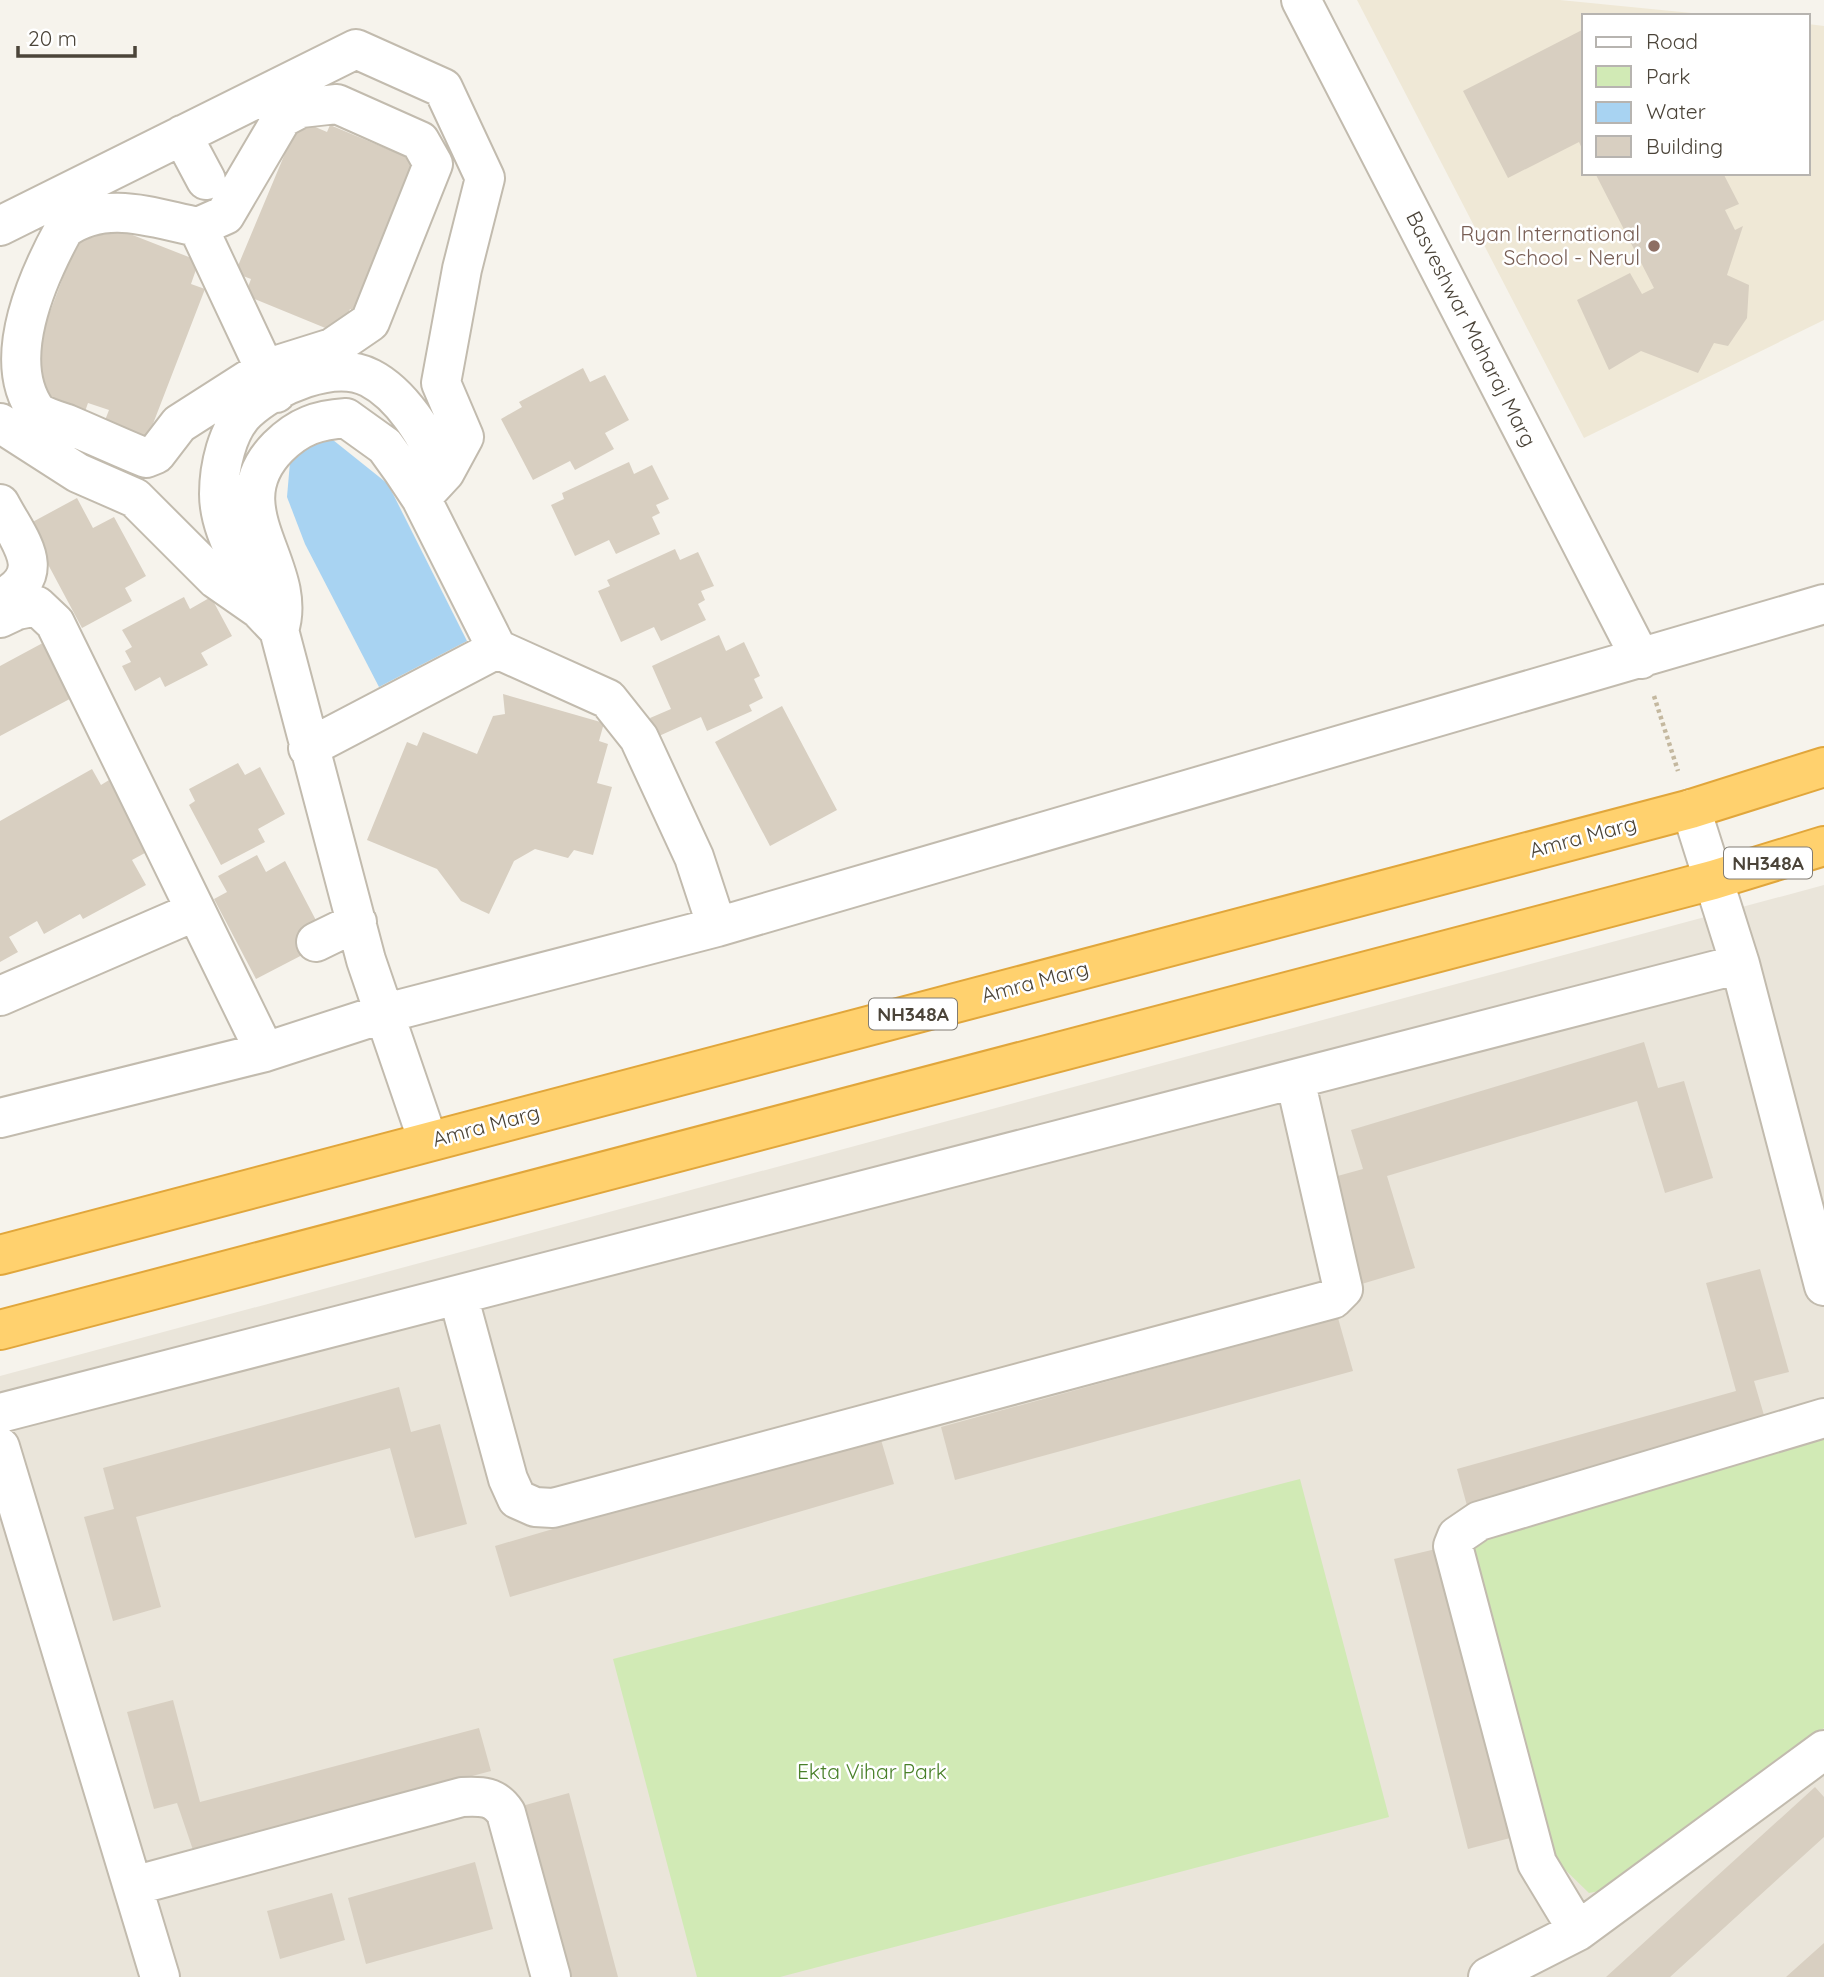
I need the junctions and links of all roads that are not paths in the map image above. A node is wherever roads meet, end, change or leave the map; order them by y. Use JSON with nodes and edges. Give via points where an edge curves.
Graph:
{"nodes":[{"id":1,"x":1301,"y":0,"type":"edge"},
{"id":2,"x":182,"y":135,"type":"junction"},
{"id":3,"x":206,"y":180,"type":"dead end"},
{"id":4,"x":0,"y":226,"type":"edge"},
{"id":5,"x":198,"y":227,"type":"junction"},
{"id":6,"x":270,"y":381,"type":"junction"},
{"id":7,"x":0,"y":423,"type":"edge"},
{"id":8,"x":433,"y":485,"type":"junction"},
{"id":9,"x":0,"y":504,"type":"edge"},
{"id":10,"x":0,"y":599,"type":"edge"},
{"id":11,"x":1824,"y":604,"type":"edge"},
{"id":12,"x":0,"y":618,"type":"edge"},
{"id":13,"x":269,"y":619,"type":"junction"},
{"id":14,"x":497,"y":649,"type":"junction"},
{"id":15,"x":1641,"y":659,"type":"junction"},
{"id":16,"x":308,"y":748,"type":"junction"},
{"id":17,"x":1824,"y":767,"type":"edge"},
{"id":18,"x":1691,"y":809,"type":"junction"},
{"id":19,"x":1824,"y":846,"type":"edge"},
{"id":20,"x":1713,"y":880,"type":"junction"},
{"id":21,"x":196,"y":911,"type":"junction"},
{"id":22,"x":357,"y":922,"type":"junction"},
{"id":23,"x":717,"y":927,"type":"junction"},
{"id":24,"x":316,"y":942,"type":"dead end"},
{"id":25,"x":1740,"y":964,"type":"junction"},
{"id":26,"x":0,"y":996,"type":"edge"},
{"id":27,"x":382,"y":1014,"type":"junction"},
{"id":28,"x":265,"y":1052,"type":"junction"},
{"id":29,"x":1295,"y":1079,"type":"junction"},
{"id":30,"x":0,"y":1118,"type":"edge"},
{"id":31,"x":428,"y":1141,"type":"junction"},
{"id":32,"x":0,"y":1255,"type":"edge"},
{"id":33,"x":1824,"y":1286,"type":"edge"},
{"id":34,"x":458,"y":1295,"type":"junction"},
{"id":35,"x":0,"y":1330,"type":"edge"},
{"id":36,"x":0,"y":1413,"type":"edge"},
{"id":37,"x":1824,"y":1418,"type":"edge"},
{"id":38,"x":0,"y":1447,"type":"edge"},
{"id":39,"x":1824,"y":1750,"type":"edge"},
{"id":40,"x":133,"y":1886,"type":"junction"},
{"id":41,"x":1578,"y":1931,"type":"junction"},
{"id":42,"x":160,"y":1977,"type":"edge"},
{"id":43,"x":551,"y":1977,"type":"edge"},
{"id":44,"x":1488,"y":1977,"type":"edge"}],
"edges":[{"from":1,"to":15,"type":"street","name":"Basveshwar Maharaj Marg"},
{"from":2,"to":3,"type":"street"},
{"from":2,"to":4,"type":"street"},
{"from":2,"to":8,"type":"street","via":[[356,49],[443,88],[485,178],[441,383],[464,438]]},
{"from":5,"to":6,"type":"street"},
{"from":5,"to":6,"type":"street","via":[[225,215],[282,118],[301,108],[337,104],[420,141],[433,164],[370,322]]},
{"from":5,"to":6,"type":"street","via":[[112,210],[64,229],[15,318],[9,354],[13,376],[38,412],[146,458],[156,454],[179,424]]},
{"from":6,"to":8,"type":"street","via":[[345,372],[369,377],[401,404],[427,439]]},
{"from":6,"to":13,"type":"street","via":[[227,442],[219,495],[225,527]]},
{"from":7,"to":13,"type":"street","via":[[78,473],[135,498],[216,579]]},
{"from":8,"to":13,"type":"street","via":[[346,418],[316,421],[290,435],[263,462],[253,502],[283,617]]},
{"from":8,"to":14,"type":"street"},
{"from":9,"to":10,"type":"street","via":[[28,558],[29,577],[19,590]]},
{"from":11,"to":15,"type":"street"},
{"from":12,"to":21,"type":"street","via":[[37,606],[55,623]]},
{"from":13,"to":16,"type":"street"},
{"from":14,"to":16,"type":"street"},
{"from":14,"to":23,"type":"street","via":[[608,699],[639,738],[694,857]]},
{"from":15,"to":23,"type":"street"},
{"from":16,"to":22,"type":"street"},
{"from":17,"to":18,"type":"highway","name":"Amra Marg","number":"NH348A"},
{"from":18,"to":20,"type":"street"},
{"from":18,"to":31,"type":"highway","name":"Amra Marg","number":"NH348A"},
{"from":19,"to":20,"type":"highway","number":"NH348A"},
{"from":20,"to":25,"type":"street"},
{"from":20,"to":35,"type":"highway","number":"NH348A"},
{"from":21,"to":26,"type":"street"},
{"from":21,"to":28,"type":"street"},
{"from":22,"to":24,"type":"street"},
{"from":22,"to":27,"type":"street"},
{"from":23,"to":27,"type":"street"},
{"from":25,"to":29,"type":"street"},
{"from":25,"to":33,"type":"street"},
{"from":27,"to":28,"type":"street"},
{"from":27,"to":31,"type":"street"},
{"from":28,"to":30,"type":"street"},
{"from":29,"to":34,"type":"street"},
{"from":29,"to":34,"type":"street","via":[[1343,1289],[1334,1299],[553,1508],[517,1499],[508,1479]]},
{"from":31,"to":32,"type":"highway","name":"Amra Marg","number":"NH348A"},
{"from":34,"to":36,"type":"street"},
{"from":37,"to":41,"type":"street","via":[[1479,1521],[1457,1536],[1453,1546],[1537,1863]]},
{"from":38,"to":40,"type":"street"},
{"from":39,"to":41,"type":"street"},
{"from":40,"to":42,"type":"street"},
{"from":40,"to":43,"type":"street","via":[[462,1797],[481,1796],[499,1802],[506,1813]]},
{"from":41,"to":44,"type":"street"}]}
